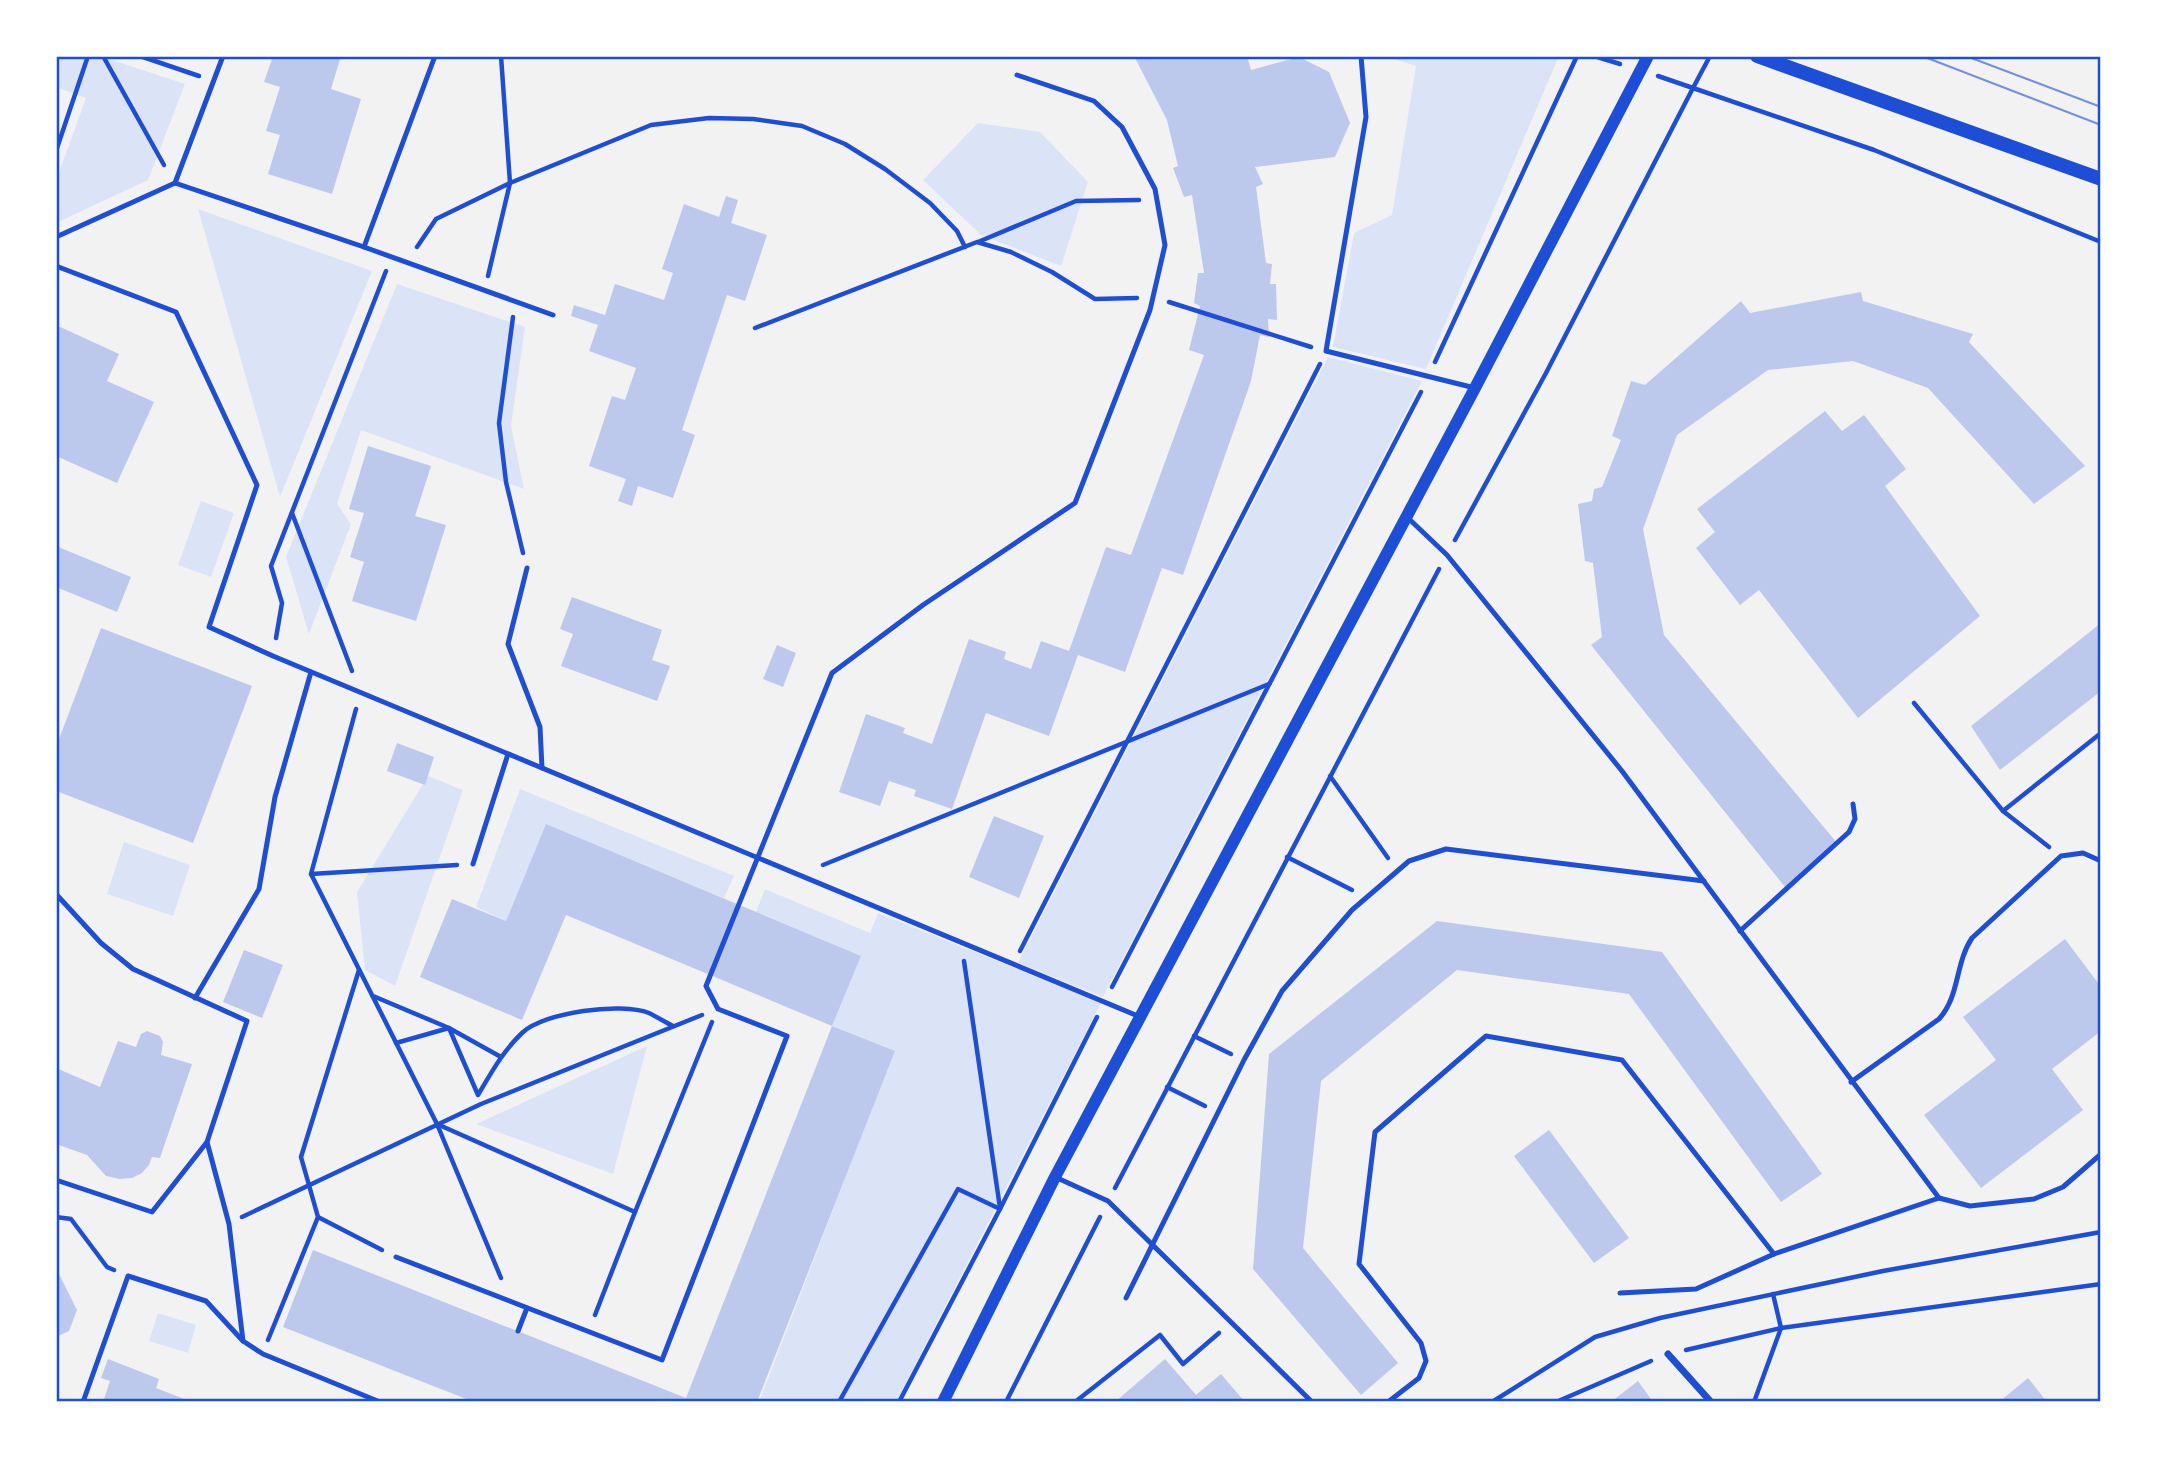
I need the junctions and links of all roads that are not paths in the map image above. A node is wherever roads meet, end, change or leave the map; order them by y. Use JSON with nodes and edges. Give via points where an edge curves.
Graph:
{"nodes":[{"id":1,"x":223,"y":56,"type":"edge"},
{"id":2,"x":435,"y":56,"type":"edge"},
{"id":3,"x":1361,"y":56,"type":"edge"},
{"id":4,"x":1648,"y":56,"type":"edge"},
{"id":5,"x":1757,"y":56,"type":"edge"},
{"id":6,"x":1017,"y":75,"type":"dead end"},
{"id":7,"x":2101,"y":179,"type":"edge"},
{"id":8,"x":175,"y":183,"type":"junction"},
{"id":9,"x":56,"y":237,"type":"edge"},
{"id":10,"x":364,"y":247,"type":"junction"},
{"id":11,"x":56,"y":266,"type":"edge"},
{"id":12,"x":553,"y":315,"type":"dead end"},
{"id":13,"x":1475,"y":388,"type":"junction"},
{"id":14,"x":1406,"y":516,"type":"junction"},
{"id":15,"x":527,"y":568,"type":"road end"},
{"id":16,"x":311,"y":672,"type":"junction"},
{"id":17,"x":508,"y":754,"type":"junction"},
{"id":18,"x":542,"y":768,"type":"junction"},
{"id":19,"x":1853,"y":804,"type":"dead end"},
{"id":20,"x":759,"y":858,"type":"junction"},
{"id":21,"x":2101,"y":861,"type":"edge"},
{"id":22,"x":473,"y":864,"type":"road end"},
{"id":23,"x":1704,"y":881,"type":"junction"},
{"id":24,"x":56,"y":894,"type":"edge"},
{"id":25,"x":1741,"y":931,"type":"junction"},
{"id":26,"x":195,"y":998,"type":"junction"},
{"id":27,"x":1141,"y":1018,"type":"junction"},
{"id":28,"x":1851,"y":1082,"type":"junction"},
{"id":29,"x":207,"y":1142,"type":"junction"},
{"id":30,"x":2101,"y":1154,"type":"edge"},
{"id":31,"x":1055,"y":1177,"type":"junction"},
{"id":32,"x":56,"y":1180,"type":"edge"},
{"id":33,"x":1939,"y":1198,"type":"junction"},
{"id":34,"x":1152,"y":1245,"type":"junction"},
{"id":35,"x":1774,"y":1254,"type":"junction"},
{"id":36,"x":396,"y":1257,"type":"road end"},
{"id":37,"x":1620,"y":1293,"type":"dead end"},
{"id":38,"x":1126,"y":1298,"type":"dead end"},
{"id":39,"x":527,"y":1308,"type":"junction"},
{"id":40,"x":518,"y":1331,"type":"dead end"},
{"id":41,"x":243,"y":1341,"type":"junction"},
{"id":42,"x":1668,"y":1354,"type":"road end"},
{"id":43,"x":83,"y":1402,"type":"edge"},
{"id":44,"x":380,"y":1402,"type":"edge"},
{"id":45,"x":943,"y":1402,"type":"edge"},
{"id":46,"x":1312,"y":1402,"type":"edge"},
{"id":47,"x":1388,"y":1402,"type":"edge"},
{"id":48,"x":1711,"y":1402,"type":"edge"}],
"edges":[{"from":1,"to":8,"type":"lane"},
{"from":2,"to":10,"type":"lane"},
{"from":3,"to":13,"type":"lane","via":[[1366,117],[1326,351]]},
{"from":4,"to":13,"type":"street"},
{"from":5,"to":7,"type":"main road"},
{"from":6,"to":20,"type":"lane","via":[[1094,101],[1122,128],[1155,189],[1165,245],[1150,310],[1075,503],[923,604],[832,673]]},
{"from":8,"to":9,"type":"lane"},
{"from":8,"to":10,"type":"lane"},
{"from":10,"to":12,"type":"lane"},
{"from":11,"to":16,"type":"lane","via":[[176,312],[257,485],[209,627]]},
{"from":13,"to":14,"type":"street"},
{"from":14,"to":23,"type":"lane","via":[[1455,566],[1622,771]]},
{"from":14,"to":27,"type":"street"},
{"from":15,"to":18,"type":"lane","via":[[508,644],[540,727]]},
{"from":16,"to":17,"type":"lane"},
{"from":16,"to":26,"type":"lane","via":[[275,797],[259,889]]},
{"from":17,"to":18,"type":"lane"},
{"from":17,"to":22,"type":"lane"},
{"from":18,"to":20,"type":"lane"},
{"from":19,"to":25,"type":"lane","via":[[1855,819],[1849,832]]},
{"from":20,"to":27,"type":"lane"},
{"from":20,"to":39,"type":"lane","via":[[706,986],[718,1009],[787,1036],[662,1360]]},
{"from":21,"to":28,"type":"lane","via":[[2083,853],[2061,856],[1972,938],[1964,950],[1949,1009]]},
{"from":23,"to":25,"type":"lane"},
{"from":23,"to":34,"type":"lane","via":[[1446,849],[1409,861],[1352,910],[1282,991]]},
{"from":24,"to":26,"type":"lane","via":[[101,943],[133,969]]},
{"from":25,"to":28,"type":"lane"},
{"from":26,"to":29,"type":"lane","via":[[247,1021]]},
{"from":27,"to":31,"type":"street"},
{"from":28,"to":33,"type":"lane"},
{"from":29,"to":32,"type":"lane","via":[[152,1212]]},
{"from":29,"to":41,"type":"lane","via":[[229,1224]]},
{"from":30,"to":33,"type":"lane","via":[[2063,1187],[2034,1199],[1970,1206]]},
{"from":31,"to":34,"type":"lane","via":[[1108,1201]]},
{"from":31,"to":45,"type":"street"},
{"from":33,"to":35,"type":"lane"},
{"from":34,"to":38,"type":"lane"},
{"from":34,"to":46,"type":"lane"},
{"from":35,"to":37,"type":"lane","via":[[1696,1289]]},
{"from":35,"to":47,"type":"lane","via":[[1622,1060],[1486,1036],[1375,1132],[1359,1264],[1421,1343],[1426,1361],[1419,1378]]},
{"from":36,"to":39,"type":"lane"},
{"from":39,"to":40,"type":"lane"},
{"from":41,"to":43,"type":"lane","via":[[206,1301],[128,1276]]},
{"from":41,"to":44,"type":"lane","via":[[262,1354]]},
{"from":42,"to":48,"type":"street"}]}
